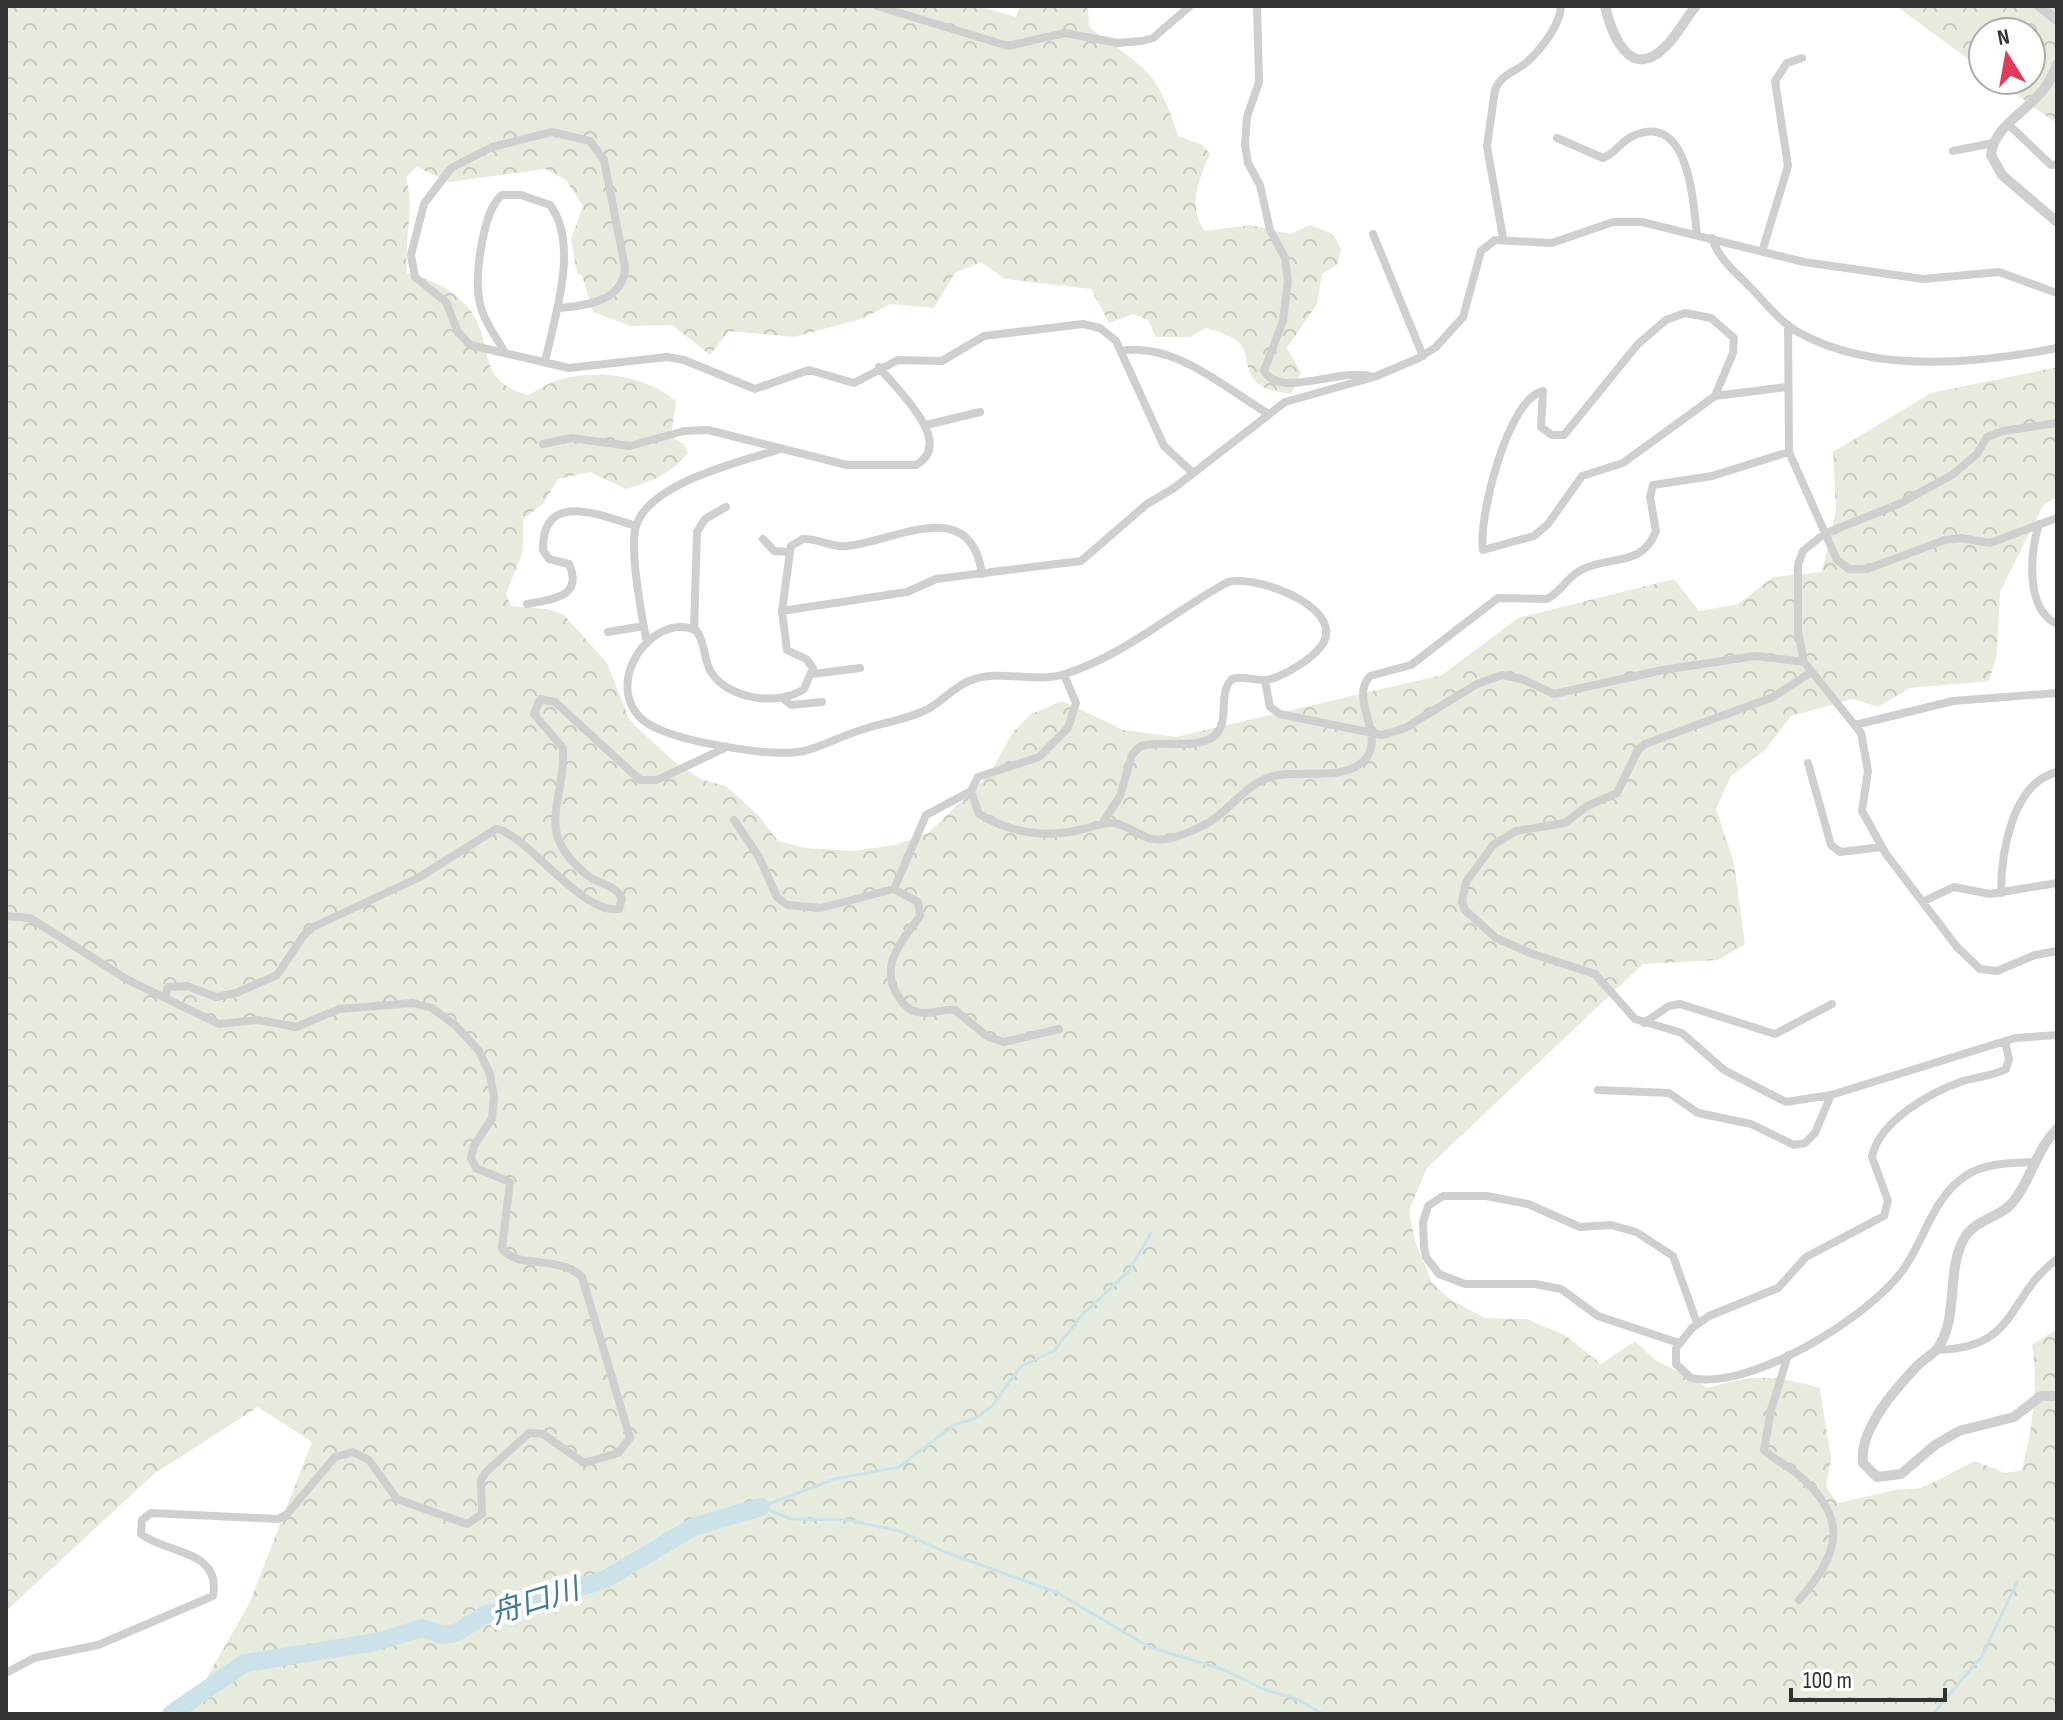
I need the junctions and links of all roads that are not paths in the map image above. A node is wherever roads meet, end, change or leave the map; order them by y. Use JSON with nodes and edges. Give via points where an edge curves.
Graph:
{"nodes":[{"id":1,"x":877,"y":6,"type":"edge"},
{"id":2,"x":1190,"y":6,"type":"edge"},
{"id":3,"x":1257,"y":6,"type":"edge"},
{"id":4,"x":1561,"y":6,"type":"edge"},
{"id":5,"x":1605,"y":6,"type":"edge"},
{"id":6,"x":1696,"y":6,"type":"edge"},
{"id":7,"x":2039,"y":6,"type":"edge"},
{"id":8,"x":2057,"y":20,"type":"edge"},
{"id":9,"x":1802,"y":58,"type":"dead end"},
{"id":10,"x":2057,"y":64,"type":"edge"},
{"id":11,"x":2008,"y":124,"type":"junction"},
{"id":12,"x":1557,"y":138,"type":"dead end"},
{"id":13,"x":1993,"y":143,"type":"junction"},
{"id":14,"x":1953,"y":151,"type":"dead end"},
{"id":15,"x":2057,"y":164,"type":"edge"},
{"id":16,"x":2057,"y":222,"type":"edge"},
{"id":17,"x":1373,"y":234,"type":"dead end"},
{"id":18,"x":1697,"y":234,"type":"junction"},
{"id":19,"x":1503,"y":238,"type":"junction"},
{"id":20,"x":1712,"y":238,"type":"junction"},
{"id":21,"x":1762,"y":252,"type":"junction"},
{"id":22,"x":2057,"y":293,"type":"edge"},
{"id":23,"x":558,"y":308,"type":"junction"},
{"id":24,"x":1788,"y":325,"type":"junction"},
{"id":25,"x":2057,"y":348,"type":"edge"},
{"id":26,"x":504,"y":351,"type":"junction"},
{"id":27,"x":1121,"y":351,"type":"junction"},
{"id":28,"x":1423,"y":356,"type":"junction"},
{"id":29,"x":545,"y":362,"type":"junction"},
{"id":30,"x":879,"y":367,"type":"junction"},
{"id":31,"x":1374,"y":377,"type":"junction"},
{"id":32,"x":1787,"y":387,"type":"junction"},
{"id":33,"x":1715,"y":396,"type":"junction"},
{"id":34,"x":980,"y":412,"type":"dead end"},
{"id":35,"x":1267,"y":413,"type":"junction"},
{"id":36,"x":2057,"y":423,"type":"edge"},
{"id":37,"x":926,"y":425,"type":"junction"},
{"id":38,"x":543,"y":444,"type":"dead end"},
{"id":39,"x":781,"y":449,"type":"junction"},
{"id":40,"x":1789,"y":452,"type":"junction"},
{"id":41,"x":1193,"y":473,"type":"junction"},
{"id":42,"x":726,"y":507,"type":"dead end"},
{"id":43,"x":2057,"y":518,"type":"edge"},
{"id":44,"x":2039,"y":524,"type":"junction"},
{"id":45,"x":636,"y":526,"type":"junction"},
{"id":46,"x":1824,"y":534,"type":"junction"},
{"id":47,"x":763,"y":539,"type":"dead end"},
{"id":48,"x":790,"y":552,"type":"junction"},
{"id":49,"x":982,"y":574,"type":"junction"},
{"id":50,"x":527,"y":604,"type":"dead end"},
{"id":51,"x":782,"y":611,"type":"junction"},
{"id":52,"x":2057,"y":624,"type":"edge"},
{"id":53,"x":644,"y":626,"type":"junction"},
{"id":54,"x":694,"y":630,"type":"junction"},
{"id":55,"x":608,"y":632,"type":"dead end"},
{"id":56,"x":647,"y":643,"type":"junction"},
{"id":57,"x":1804,"y":662,"type":"junction"},
{"id":58,"x":860,"y":668,"type":"dead end"},
{"id":59,"x":1810,"y":673,"type":"junction"},
{"id":60,"x":813,"y":674,"type":"junction"},
{"id":61,"x":1064,"y":675,"type":"junction"},
{"id":62,"x":1265,"y":681,"type":"junction"},
{"id":63,"x":2057,"y":693,"type":"edge"},
{"id":64,"x":784,"y":699,"type":"junction"},
{"id":65,"x":822,"y":702,"type":"dead end"},
{"id":66,"x":1855,"y":725,"type":"junction"},
{"id":67,"x":1370,"y":733,"type":"junction"},
{"id":68,"x":728,"y":747,"type":"junction"},
{"id":69,"x":1808,"y":763,"type":"dead end"},
{"id":70,"x":2057,"y":772,"type":"edge"},
{"id":71,"x":971,"y":791,"type":"junction"},
{"id":72,"x":734,"y":820,"type":"dead end"},
{"id":73,"x":1102,"y":824,"type":"junction"},
{"id":74,"x":1882,"y":847,"type":"junction"},
{"id":75,"x":2057,"y":883,"type":"edge"},
{"id":76,"x":894,"y":889,"type":"junction"},
{"id":77,"x":2001,"y":893,"type":"junction"},
{"id":78,"x":1924,"y":901,"type":"junction"},
{"id":79,"x":6,"y":916,"type":"edge"},
{"id":80,"x":2057,"y":951,"type":"edge"},
{"id":81,"x":165,"y":997,"type":"junction"},
{"id":82,"x":1832,"y":1004,"type":"dead end"},
{"id":83,"x":1644,"y":1023,"type":"junction"},
{"id":84,"x":1059,"y":1029,"type":"dead end"},
{"id":85,"x":2057,"y":1035,"type":"edge"},
{"id":86,"x":2005,"y":1041,"type":"junction"},
{"id":87,"x":1598,"y":1090,"type":"dead end"},
{"id":88,"x":1831,"y":1095,"type":"junction"},
{"id":89,"x":2057,"y":1129,"type":"edge"},
{"id":90,"x":2033,"y":1162,"type":"junction"},
{"id":91,"x":2057,"y":1259,"type":"edge"},
{"id":92,"x":1697,"y":1323,"type":"junction"},
{"id":93,"x":1679,"y":1343,"type":"junction"},
{"id":94,"x":1936,"y":1350,"type":"junction"},
{"id":95,"x":1788,"y":1355,"type":"junction"},
{"id":96,"x":2057,"y":1396,"type":"edge"},
{"id":97,"x":1799,"y":1600,"type":"dead end"},
{"id":98,"x":6,"y":1673,"type":"edge"}],
"edges":[{"from":1,"to":2,"type":"street","via":[[1008,46],[1065,33],[1118,43],[1142,41],[1153,38]]},
{"from":3,"to":31,"type":"street","via":[[1259,82],[1247,117],[1245,145],[1270,230],[1285,258],[1288,281],[1283,321],[1264,371],[1287,385],[1342,374]]},
{"from":4,"to":19,"type":"street","via":[[1560,17],[1536,51],[1502,77],[1495,90],[1487,146]]},
{"from":5,"to":6,"type":"street","via":[[1621,49],[1645,59],[1663,50]]},
{"from":7,"to":8,"type":"street"},
{"from":9,"to":21,"type":"street","via":[[1787,63],[1775,81],[1788,166]]},
{"from":10,"to":11,"type":"street","via":[[2040,96]]},
{"from":11,"to":13,"type":"street"},
{"from":11,"to":15,"type":"street","via":[[2051,165]]},
{"from":12,"to":18,"type":"street","via":[[1603,158],[1643,133],[1674,143],[1686,161]]},
{"from":13,"to":14,"type":"street"},
{"from":13,"to":16,"type":"street","via":[[1996,168]]},
{"from":17,"to":28,"type":"street"},
{"from":18,"to":19,"type":"street","via":[[1626,220],[1552,243]]},
{"from":18,"to":20,"type":"street"},
{"from":19,"to":28,"type":"street","via":[[1481,251],[1463,317]]},
{"from":20,"to":21,"type":"street"},
{"from":20,"to":24,"type":"street","via":[[1719,254]]},
{"from":21,"to":22,"type":"street","via":[[1923,279],[1999,272]]},
{"from":23,"to":26,"type":"street","via":[[563,244],[555,211],[534,197],[502,195],[486,219],[478,291],[486,321]]},
{"from":23,"to":26,"type":"street","via":[[614,294],[625,267],[598,148],[583,138],[537,133],[451,168],[424,204],[411,255],[412,271],[446,302],[463,340]]},
{"from":23,"to":29,"type":"street"},
{"from":24,"to":25,"type":"street","via":[[1837,347],[1890,359]]},
{"from":24,"to":32,"type":"street"},
{"from":26,"to":29,"type":"street"},
{"from":27,"to":30,"type":"street","via":[[1100,328],[1070,323],[984,336],[942,361],[898,360]]},
{"from":27,"to":35,"type":"street","via":[[1147,349],[1167,357]]},
{"from":27,"to":41,"type":"street","via":[[1164,446]]},
{"from":28,"to":31,"type":"street"},
{"from":29,"to":30,"type":"street","via":[[579,369],[667,357],[755,389],[809,370],[854,383]]},
{"from":30,"to":37,"type":"street"},
{"from":31,"to":35,"type":"street","via":[[1285,402]]},
{"from":32,"to":33,"type":"street"},
{"from":32,"to":40,"type":"street"},
{"from":33,"to":33,"type":"street","via":[[1734,338],[1720,324],[1694,313],[1676,316],[1652,331],[1564,435],[1541,427],[1543,391],[1538,391],[1514,426],[1489,487],[1483,550],[1534,536],[1582,476],[1623,463]]},
{"from":34,"to":37,"type":"street"},
{"from":35,"to":41,"type":"street"},
{"from":36,"to":46,"type":"street","via":[[1994,433],[1971,460],[1936,486]]},
{"from":37,"to":39,"type":"street","via":[[927,455],[916,465],[847,465]]},
{"from":38,"to":39,"type":"street","via":[[571,438],[630,446],[708,430]]},
{"from":39,"to":45,"type":"street","via":[[674,488],[646,509]]},
{"from":40,"to":46,"type":"street"},
{"from":40,"to":67,"type":"street","via":[[1712,476],[1653,485],[1649,490],[1656,531],[1643,552],[1585,568],[1538,602],[1492,601],[1417,661],[1370,676],[1364,701]]},
{"from":41,"to":49,"type":"street","via":[[1076,563]]},
{"from":42,"to":54,"type":"street","via":[[705,519],[697,532]]},
{"from":43,"to":44,"type":"street"},
{"from":44,"to":46,"type":"street","via":[[1990,543],[1953,538],[1857,571],[1841,565]]},
{"from":44,"to":52,"type":"street","via":[[2035,596],[2041,614]]},
{"from":45,"to":50,"type":"street","via":[[574,509],[559,514],[543,550],[549,559],[569,564],[572,590]]},
{"from":45,"to":53,"type":"street"},
{"from":46,"to":57,"type":"street","via":[[1803,551],[1798,565],[1798,632]]},
{"from":47,"to":48,"type":"street","via":[[774,551]]},
{"from":48,"to":49,"type":"street","via":[[803,539],[841,547],[912,528],[940,527],[969,541],[980,556]]},
{"from":48,"to":51,"type":"street"},
{"from":49,"to":51,"type":"street","via":[[936,579],[907,592]]},
{"from":51,"to":60,"type":"street","via":[[787,650],[806,659]]},
{"from":53,"to":55,"type":"street"},
{"from":53,"to":56,"type":"street"},
{"from":54,"to":56,"type":"street","via":[[664,630]]},
{"from":54,"to":64,"type":"street","via":[[703,641],[712,673],[726,687]]},
{"from":56,"to":68,"type":"street","via":[[627,674],[635,714],[656,729]]},
{"from":57,"to":59,"type":"street"},
{"from":57,"to":67,"type":"street","via":[[1755,656],[1554,694],[1502,675],[1477,684],[1405,728]]},
{"from":58,"to":60,"type":"street"},
{"from":59,"to":66,"type":"street"},
{"from":59,"to":83,"type":"street","via":[[1773,697],[1645,744],[1617,793],[1556,827],[1504,837],[1480,858],[1466,882],[1462,902],[1483,929],[1530,953],[1595,974],[1629,1014]]},
{"from":60,"to":64,"type":"street","via":[[804,689]]},
{"from":61,"to":62,"type":"street","via":[[1134,644],[1228,582],[1251,579],[1306,602],[1322,620],[1324,631],[1324,643],[1316,652]]},
{"from":61,"to":68,"type":"street","via":[[970,680],[916,715],[805,751]]},
{"from":61,"to":71,"type":"street","via":[[1076,703],[1064,733],[1031,761],[986,771]]},
{"from":62,"to":67,"type":"street","via":[[1270,707],[1280,714]]},
{"from":62,"to":73,"type":"street","via":[[1236,677],[1227,683],[1222,724],[1210,739],[1139,747],[1120,796]]},
{"from":63,"to":66,"type":"street","via":[[1962,700]]},
{"from":64,"to":65,"type":"street","via":[[791,705]]},
{"from":66,"to":74,"type":"street","via":[[1867,759],[1862,811]]},
{"from":67,"to":73,"type":"street","via":[[1374,740],[1368,756],[1353,768],[1263,780],[1212,821],[1182,835],[1154,839]]},
{"from":68,"to":81,"type":"street","via":[[657,780],[640,780],[555,702],[540,699],[534,714],[563,748],[553,819],[560,845],[594,880],[617,890],[622,899],[619,909],[596,903],[553,874],[518,839],[496,829],[418,878],[313,927],[284,968],[267,980],[224,997],[172,985]]},
{"from":69,"to":74,"type":"street","via":[[1831,845],[1840,852]]},
{"from":70,"to":77,"type":"street","via":[[2035,781],[2024,797],[2005,855]]},
{"from":71,"to":73,"type":"street","via":[[979,814],[1030,833],[1051,835]]},
{"from":71,"to":76,"type":"street","via":[[926,815]]},
{"from":72,"to":76,"type":"street","via":[[777,897],[787,905],[821,908]]},
{"from":74,"to":78,"type":"street"},
{"from":75,"to":77,"type":"street"},
{"from":76,"to":84,"type":"street","via":[[918,902],[921,910],[890,967],[896,992],[909,1009],[955,1010],[988,1037],[1004,1042]]},
{"from":77,"to":78,"type":"street","via":[[1954,887]]},
{"from":78,"to":80,"type":"street","via":[[1966,958],[1987,972]]},
{"from":79,"to":81,"type":"street","via":[[30,918],[128,980]]},
{"from":81,"to":98,"type":"street","via":[[219,1024],[259,1020],[296,1027],[339,1009],[413,1003],[432,1008],[455,1025],[479,1051],[490,1074],[492,1118],[471,1158],[476,1168],[510,1182],[502,1248],[517,1259],[560,1263],[582,1277],[630,1438],[618,1453],[584,1463],[543,1434],[529,1433],[486,1472],[481,1480],[482,1514],[467,1524],[397,1499],[369,1460],[353,1452],[335,1457],[278,1519],[151,1513],[142,1520],[141,1534],[203,1561],[211,1573],[213,1596],[98,1645],[34,1658]]},
{"from":82,"to":83,"type":"street","via":[[1775,1034],[1680,1004]]},
{"from":83,"to":88,"type":"street","via":[[1682,1033],[1724,1070],[1778,1100]]},
{"from":85,"to":86,"type":"street"},
{"from":86,"to":88,"type":"street"},
{"from":86,"to":92,"type":"street","via":[[2006,1069],[1934,1094],[1878,1140],[1872,1157],[1888,1201],[1884,1216],[1806,1257],[1771,1292]]},
{"from":87,"to":88,"type":"street","via":[[1669,1093],[1698,1113],[1751,1124],[1794,1145],[1815,1133]]},
{"from":89,"to":90,"type":"street"},
{"from":90,"to":94,"type":"street","via":[[2011,1205],[1965,1237]]},
{"from":90,"to":95,"type":"street","via":[[1991,1165],[1968,1174],[1947,1193],[1909,1261],[1883,1294],[1851,1320]]},
{"from":91,"to":94,"type":"street","via":[[2035,1279],[1993,1337]]},
{"from":92,"to":93,"type":"street"},
{"from":92,"to":93,"type":"street","via":[[1673,1256],[1636,1232],[1611,1225],[1580,1227],[1528,1204],[1486,1196],[1443,1196],[1428,1206],[1423,1222],[1426,1257],[1439,1274],[1465,1284],[1550,1286],[1598,1316]]},
{"from":93,"to":95,"type":"street","via":[[1676,1364],[1697,1379],[1739,1373]]},
{"from":94,"to":96,"type":"street","via":[[1894,1393],[1865,1442],[1863,1463],[1877,1477],[1901,1474],[1959,1431],[2014,1417],[2041,1396]]},
{"from":95,"to":97,"type":"street","via":[[1764,1450],[1807,1483],[1834,1528],[1832,1554]]}]}
